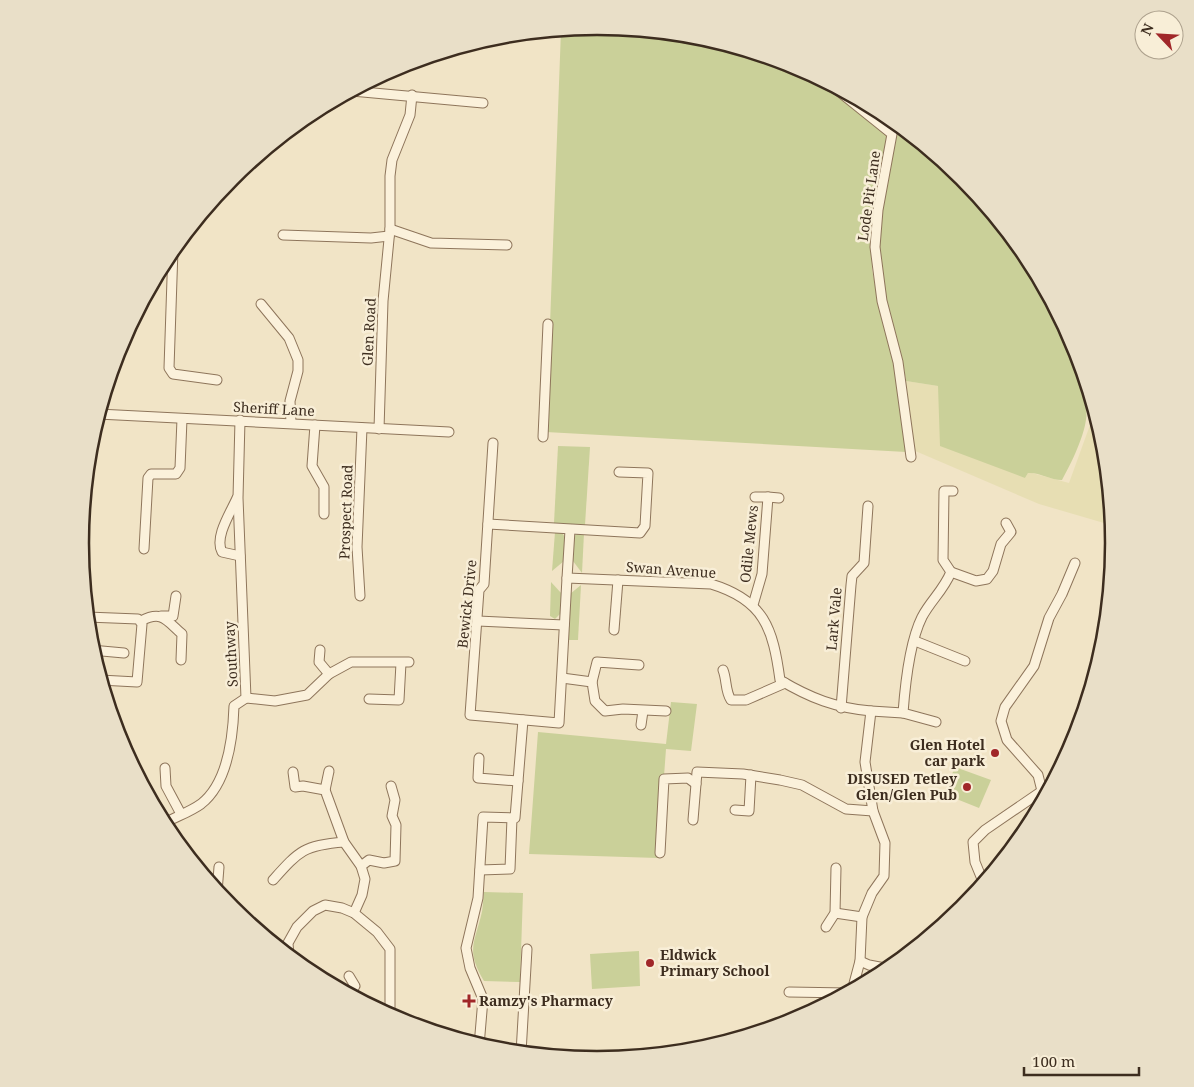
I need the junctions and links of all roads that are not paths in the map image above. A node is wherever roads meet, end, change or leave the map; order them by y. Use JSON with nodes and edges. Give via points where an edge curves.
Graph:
{"nodes":[{"id":1,"x":363,"y":92,"type":"edge"},
{"id":2,"x":412,"y":95,"type":"junction"},
{"id":3,"x":483,"y":103,"type":"dead end"},
{"id":4,"x":859,"y":108,"type":"edge"},
{"id":5,"x":390,"y":232,"type":"junction"},
{"id":6,"x":283,"y":235,"type":"dead end"},
{"id":7,"x":507,"y":245,"type":"dead end"},
{"id":8,"x":173,"y":263,"type":"edge"},
{"id":9,"x":261,"y":304,"type":"dead end"},
{"id":10,"x":548,"y":324,"type":"dead end"},
{"id":11,"x":217,"y":380,"type":"dead end"},
{"id":12,"x":105,"y":415,"type":"edge"},
{"id":13,"x":182,"y":420,"type":"junction"},
{"id":14,"x":240,"y":420,"type":"junction"},
{"id":15,"x":291,"y":422,"type":"junction"},
{"id":16,"x":315,"y":425,"type":"junction"},
{"id":17,"x":362,"y":428,"type":"junction"},
{"id":18,"x":379,"y":429,"type":"junction"},
{"id":19,"x":449,"y":432,"type":"dead end"},
{"id":20,"x":543,"y":437,"type":"dead end"},
{"id":21,"x":493,"y":443,"type":"dead end"},
{"id":22,"x":911,"y":457,"type":"dead end"},
{"id":23,"x":619,"y":472,"type":"dead end"},
{"id":24,"x":953,"y":491,"type":"dead end"},
{"id":25,"x":755,"y":497,"type":"dead end"},
{"id":26,"x":768,"y":497,"type":"junction"},
{"id":27,"x":238,"y":498,"type":"junction"},
{"id":28,"x":779,"y":498,"type":"dead end"},
{"id":29,"x":868,"y":506,"type":"dead end"},
{"id":30,"x":324,"y":514,"type":"dead end"},
{"id":31,"x":1006,"y":523,"type":"dead end"},
{"id":32,"x":488,"y":524,"type":"junction"},
{"id":33,"x":570,"y":530,"type":"junction"},
{"id":34,"x":144,"y":549,"type":"dead end"},
{"id":35,"x":240,"y":556,"type":"junction"},
{"id":36,"x":1075,"y":563,"type":"dead end"},
{"id":37,"x":951,"y":572,"type":"junction"},
{"id":38,"x":567,"y":578,"type":"junction"},
{"id":39,"x":618,"y":580,"type":"junction"},
{"id":40,"x":176,"y":596,"type":"dead end"},
{"id":41,"x":360,"y":596,"type":"dead end"},
{"id":42,"x":753,"y":605,"type":"junction"},
{"id":43,"x":161,"y":616,"type":"junction"},
{"id":44,"x":94,"y":618,"type":"edge"},
{"id":45,"x":140,"y":621,"type":"junction"},
{"id":46,"x":478,"y":621,"type":"junction"},
{"id":47,"x":564,"y":625,"type":"junction"},
{"id":48,"x":614,"y":630,"type":"dead end"},
{"id":49,"x":915,"y":642,"type":"junction"},
{"id":50,"x":320,"y":650,"type":"dead end"},
{"id":51,"x":100,"y":651,"type":"edge"},
{"id":52,"x":124,"y":653,"type":"dead end"},
{"id":53,"x":181,"y":660,"type":"dead end"},
{"id":54,"x":965,"y":661,"type":"dead end"},
{"id":55,"x":639,"y":664,"type":"dead end"},
{"id":56,"x":723,"y":670,"type":"dead end"},
{"id":57,"x":328,"y":674,"type":"junction"},
{"id":58,"x":562,"y":678,"type":"junction"},
{"id":59,"x":108,"y":680,"type":"edge"},
{"id":60,"x":592,"y":682,"type":"junction"},
{"id":61,"x":785,"y":683,"type":"junction"},
{"id":62,"x":246,"y":698,"type":"junction"},
{"id":63,"x":369,"y":699,"type":"dead end"},
{"id":64,"x":841,"y":708,"type":"junction"},
{"id":65,"x":643,"y":711,"type":"junction"},
{"id":66,"x":871,"y":711,"type":"junction"},
{"id":67,"x":666,"y":712,"type":"dead end"},
{"id":68,"x":903,"y":713,"type":"junction"},
{"id":69,"x":523,"y":720,"type":"junction"},
{"id":70,"x":936,"y":722,"type":"dead end"},
{"id":71,"x":641,"y":725,"type":"dead end"},
{"id":72,"x":479,"y":758,"type":"dead end"},
{"id":73,"x":165,"y":768,"type":"dead end"},
{"id":74,"x":293,"y":772,"type":"dead end"},
{"id":75,"x":329,"y":772,"type":"dead end"},
{"id":76,"x":752,"y":775,"type":"junction"},
{"id":77,"x":518,"y":781,"type":"junction"},
{"id":78,"x":696,"y":784,"type":"junction"},
{"id":79,"x":391,"y":786,"type":"dead end"},
{"id":80,"x":1043,"y":786,"type":"edge"},
{"id":81,"x":325,"y":790,"type":"junction"},
{"id":82,"x":1038,"y":795,"type":"edge"},
{"id":83,"x":735,"y":810,"type":"dead end"},
{"id":84,"x":873,"y":811,"type":"junction"},
{"id":85,"x":181,"y":814,"type":"junction"},
{"id":86,"x":512,"y":818,"type":"junction"},
{"id":87,"x":170,"y":820,"type":"edge"},
{"id":88,"x":693,"y":820,"type":"dead end"},
{"id":89,"x":344,"y":842,"type":"junction"},
{"id":90,"x":660,"y":853,"type":"dead end"},
{"id":91,"x":361,"y":866,"type":"junction"},
{"id":92,"x":219,"y":867,"type":"dead end"},
{"id":93,"x":836,"y":868,"type":"dead end"},
{"id":94,"x":480,"y":870,"type":"junction"},
{"id":95,"x":981,"y":877,"type":"edge"},
{"id":96,"x":272,"y":880,"type":"dead end"},
{"id":97,"x":218,"y":882,"type":"edge"},
{"id":98,"x":354,"y":912,"type":"junction"},
{"id":99,"x":835,"y":913,"type":"junction"},
{"id":100,"x":862,"y":917,"type":"junction"},
{"id":101,"x":826,"y":927,"type":"dead end"},
{"id":102,"x":288,"y":948,"type":"edge"},
{"id":103,"x":527,"y":949,"type":"dead end"},
{"id":104,"x":860,"y":961,"type":"junction"},
{"id":105,"x":879,"y":967,"type":"edge"},
{"id":106,"x":349,"y":976,"type":"dead end"},
{"id":107,"x":854,"y":982,"type":"edge"},
{"id":108,"x":353,"y":989,"type":"edge"},
{"id":109,"x":789,"y":992,"type":"dead end"},
{"id":110,"x":835,"y":993,"type":"edge"},
{"id":111,"x":390,"y":1008,"type":"edge"},
{"id":112,"x":480,"y":1038,"type":"edge"},
{"id":113,"x":521,"y":1046,"type":"edge"}],
"edges":[{"from":1,"to":2,"type":"street"},
{"from":2,"to":3,"type":"street"},
{"from":2,"to":5,"type":"street","name":"Glen Road","via":[[410,115],[392,160]]},
{"from":4,"to":22,"type":"street","name":"Lode Pit Lane","via":[[892,134],[878,210],[875,247],[882,301],[898,362]]},
{"from":5,"to":6,"type":"street","via":[[371,238]]},
{"from":5,"to":7,"type":"street","via":[[431,243]]},
{"from":5,"to":18,"type":"street","name":"Glen Road"},
{"from":8,"to":11,"type":"street","via":[[169,368],[173,374]]},
{"from":9,"to":15,"type":"street","via":[[289,338],[298,360],[290,400]]},
{"from":10,"to":20,"type":"street"},
{"from":12,"to":13,"type":"street","name":"Sheriff Lane"},
{"from":13,"to":14,"type":"street","name":"Sheriff Lane"},
{"from":13,"to":34,"type":"street","via":[[180,468],[176,474],[151,474],[148,478]]},
{"from":14,"to":15,"type":"street","name":"Sheriff Lane"},
{"from":14,"to":27,"type":"street","name":"Southway"},
{"from":15,"to":16,"type":"street","name":"Sheriff Lane"},
{"from":16,"to":17,"type":"street","name":"Sheriff Lane"},
{"from":16,"to":30,"type":"street","via":[[312,466],[324,487]]},
{"from":17,"to":18,"type":"street","name":"Sheriff Lane"},
{"from":17,"to":41,"type":"street","name":"Prospect Road","via":[[357,547]]},
{"from":18,"to":19,"type":"street","name":"Sheriff Lane"},
{"from":21,"to":32,"type":"street","name":"Bewick Drive"},
{"from":23,"to":33,"type":"street","via":[[648,473],[645,526],[640,533]]},
{"from":24,"to":37,"type":"street","via":[[944,491],[943,560]]},
{"from":25,"to":26,"type":"street","name":"Odile Mews"},
{"from":26,"to":28,"type":"street"},
{"from":26,"to":42,"type":"street","name":"Odile Mews","via":[[762,574]]},
{"from":27,"to":35,"type":"street","name":"Southway"},
{"from":27,"to":35,"type":"street","name":"Southway","via":[[220,542],[222,552]]},
{"from":29,"to":64,"type":"street","name":"Lark Vale","via":[[864,563],[852,576]]},
{"from":31,"to":37,"type":"street","via":[[1015,530],[1001,544],[994,571],[987,579],[976,581]]},
{"from":32,"to":33,"type":"street"},
{"from":32,"to":46,"type":"street","name":"Bewick Drive"},
{"from":33,"to":38,"type":"street"},
{"from":35,"to":62,"type":"street","name":"Southway"},
{"from":36,"to":80,"type":"street","via":[[1049,618],[1034,666],[1005,707],[1001,722],[1007,740],[1038,774]]},
{"from":37,"to":49,"type":"street","via":[[944,588],[921,619]]},
{"from":38,"to":39,"type":"street","name":"Swan Avenue"},
{"from":38,"to":47,"type":"street"},
{"from":39,"to":42,"type":"street","name":"Swan Avenue","via":[[711,584],[733,591]]},
{"from":39,"to":48,"type":"street"},
{"from":40,"to":43,"type":"street","via":[[173,616]]},
{"from":42,"to":61,"type":"street","name":"Swan Avenue","via":[[769,628],[780,680]]},
{"from":43,"to":45,"type":"street","via":[[152,615]]},
{"from":43,"to":53,"type":"street","via":[[182,634]]},
{"from":44,"to":45,"type":"street"},
{"from":45,"to":59,"type":"street","via":[[137,682]]},
{"from":46,"to":47,"type":"street"},
{"from":46,"to":69,"type":"street","name":"Bewick Drive","via":[[470,715]]},
{"from":47,"to":58,"type":"street"},
{"from":49,"to":54,"type":"street"},
{"from":49,"to":68,"type":"street","via":[[906,679]]},
{"from":50,"to":57,"type":"street","via":[[319,662]]},
{"from":51,"to":52,"type":"street"},
{"from":55,"to":60,"type":"street","via":[[597,662]]},
{"from":56,"to":61,"type":"street","via":[[732,700],[746,700]]},
{"from":57,"to":62,"type":"street","via":[[307,695],[275,701]]},
{"from":57,"to":63,"type":"street","via":[[351,662],[405,663],[399,700]]},
{"from":58,"to":60,"type":"street"},
{"from":58,"to":69,"type":"street","via":[[559,723]]},
{"from":60,"to":65,"type":"street","via":[[595,701],[605,711]]},
{"from":61,"to":64,"type":"street"},
{"from":62,"to":85,"type":"street","name":"Southway","via":[[234,706],[226,762],[217,783],[202,803]]},
{"from":64,"to":66,"type":"street"},
{"from":65,"to":67,"type":"street"},
{"from":65,"to":71,"type":"street"},
{"from":66,"to":68,"type":"street"},
{"from":66,"to":84,"type":"street","via":[[865,762]]},
{"from":68,"to":70,"type":"street"},
{"from":69,"to":77,"type":"street"},
{"from":72,"to":77,"type":"street","via":[[478,778]]},
{"from":73,"to":85,"type":"street","via":[[166,786]]},
{"from":74,"to":81,"type":"street","via":[[295,787]]},
{"from":75,"to":81,"type":"street"},
{"from":76,"to":78,"type":"street","via":[[698,772]]},
{"from":76,"to":83,"type":"street","via":[[749,811]]},
{"from":76,"to":84,"type":"street","via":[[802,785],[846,809]]},
{"from":77,"to":86,"type":"street","via":[[515,818]]},
{"from":78,"to":88,"type":"street"},
{"from":78,"to":90,"type":"street","via":[[688,778],[664,778]]},
{"from":79,"to":91,"type":"street","via":[[395,800],[392,816],[396,826],[395,861],[369,860]]},
{"from":81,"to":89,"type":"street"},
{"from":82,"to":95,"type":"street","via":[[985,830],[973,842],[975,862]]},
{"from":84,"to":100,"type":"street","via":[[885,844],[884,876],[872,893]]},
{"from":85,"to":87,"type":"street","name":"Southway"},
{"from":86,"to":94,"type":"street","via":[[510,869]]},
{"from":86,"to":94,"type":"street","via":[[483,817]]},
{"from":89,"to":91,"type":"street"},
{"from":89,"to":96,"type":"street","via":[[318,844],[296,854]]},
{"from":91,"to":98,"type":"street","via":[[365,879]]},
{"from":92,"to":97,"type":"street"},
{"from":93,"to":99,"type":"street"},
{"from":94,"to":112,"type":"street","via":[[478,898],[466,948],[470,968],[482,992]]},
{"from":98,"to":102,"type":"street","via":[[325,906],[314,911],[298,927]]},
{"from":98,"to":111,"type":"street","via":[[377,932],[390,949]]},
{"from":99,"to":100,"type":"street"},
{"from":99,"to":101,"type":"street"},
{"from":100,"to":104,"type":"street"},
{"from":103,"to":113,"type":"street"},
{"from":104,"to":105,"type":"street"},
{"from":104,"to":107,"type":"street"},
{"from":106,"to":108,"type":"street","via":[[355,986]]},
{"from":109,"to":110,"type":"street"}]}
